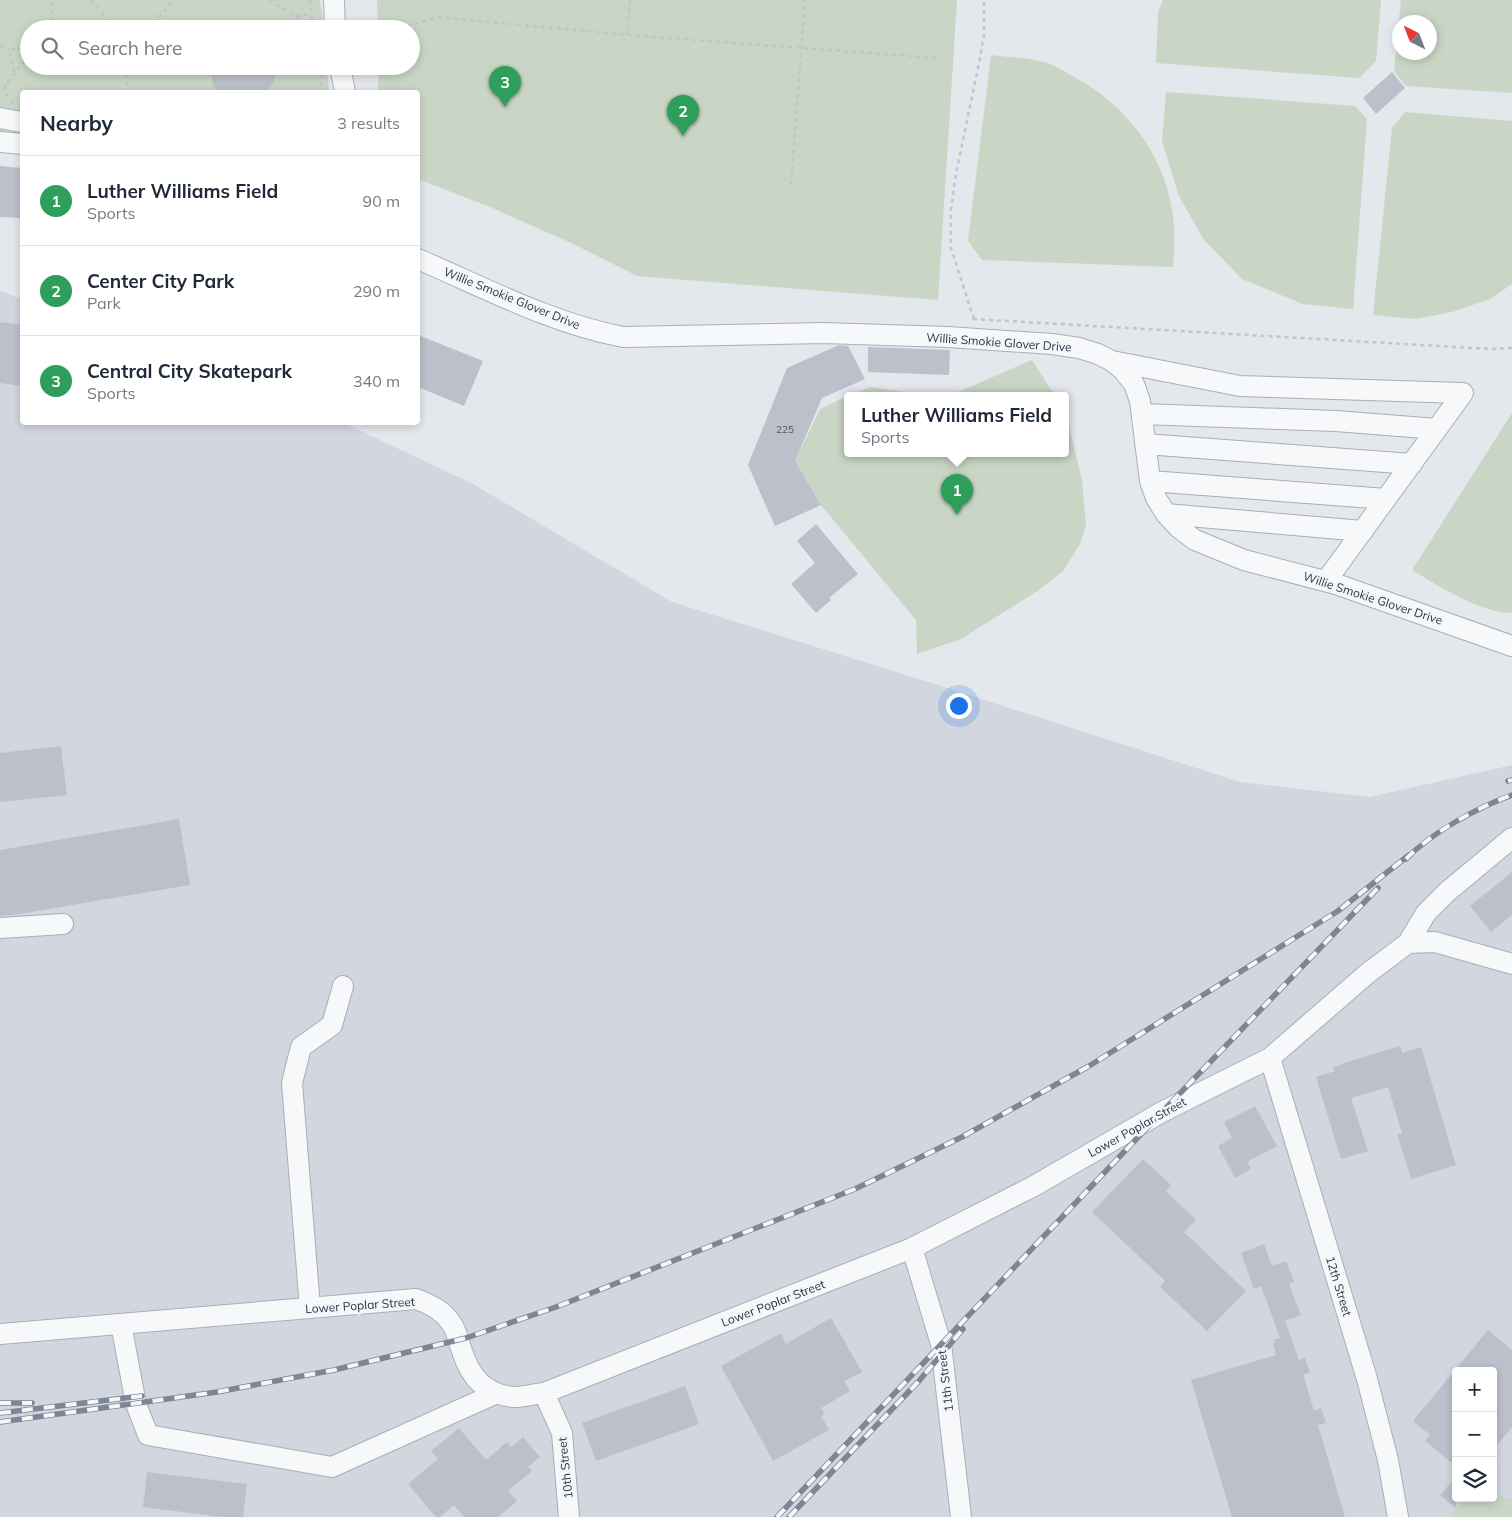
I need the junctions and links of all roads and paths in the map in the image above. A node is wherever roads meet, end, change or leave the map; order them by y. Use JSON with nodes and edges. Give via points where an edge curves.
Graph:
{"nodes":[{"id":1,"x":52,"y":0,"type":"edge"},
{"id":2,"x":91,"y":0,"type":"edge"},
{"id":3,"x":175,"y":0,"type":"edge"},
{"id":4,"x":268,"y":0,"type":"edge"},
{"id":5,"x":310,"y":0,"type":"edge"},
{"id":6,"x":334,"y":0,"type":"edge"},
{"id":7,"x":630,"y":0,"type":"edge"},
{"id":8,"x":804,"y":0,"type":"edge"},
{"id":9,"x":984,"y":0,"type":"edge"},
{"id":10,"x":310,"y":14,"type":"junction"},
{"id":11,"x":296,"y":16,"type":"junction"},
{"id":12,"x":52,"y":20,"type":"edge"},
{"id":13,"x":106,"y":20,"type":"edge"},
{"id":14,"x":156,"y":20,"type":"edge"},
{"id":15,"x":299,"y":20,"type":"edge"},
{"id":16,"x":311,"y":20,"type":"edge"},
{"id":17,"x":335,"y":20,"type":"edge"},
{"id":18,"x":420,"y":22,"type":"edge"},
{"id":19,"x":627,"y":35,"type":"junction"},
{"id":20,"x":0,"y":45,"type":"edge"},
{"id":21,"x":801,"y":47,"type":"junction"},
{"id":22,"x":20,"y":48,"type":"edge"},
{"id":23,"x":9,"y":50,"type":"junction"},
{"id":24,"x":936,"y":58,"type":"dead end"},
{"id":25,"x":20,"y":65,"type":"edge"},
{"id":26,"x":14,"y":72,"type":"junction"},
{"id":27,"x":127,"y":75,"type":"edge"},
{"id":28,"x":321,"y":75,"type":"edge"},
{"id":29,"x":342,"y":75,"type":"edge"},
{"id":30,"x":127,"y":90,"type":"edge"},
{"id":31,"x":322,"y":90,"type":"edge"},
{"id":32,"x":345,"y":90,"type":"edge"},
{"id":33,"x":20,"y":114,"type":"edge"},
{"id":34,"x":0,"y":118,"type":"edge"},
{"id":35,"x":0,"y":142,"type":"edge"},
{"id":36,"x":20,"y":144,"type":"edge"},
{"id":37,"x":792,"y":185,"type":"dead end"},
{"id":38,"x":420,"y":260,"type":"edge"},
{"id":39,"x":973,"y":318,"type":"junction"},
{"id":40,"x":982,"y":339,"type":"junction"},
{"id":41,"x":1512,"y":348,"type":"edge"},
{"id":42,"x":1112,"y":361,"type":"junction"},
{"id":43,"x":1142,"y":414,"type":"junction"},
{"id":44,"x":1437,"y":429,"type":"junction"},
{"id":45,"x":1145,"y":444,"type":"junction"},
{"id":46,"x":1412,"y":464,"type":"junction"},
{"id":47,"x":1150,"y":481,"type":"junction"},
{"id":48,"x":1386,"y":499,"type":"junction"},
{"id":49,"x":1166,"y":514,"type":"junction"},
{"id":50,"x":1363,"y":531,"type":"junction"},
{"id":51,"x":1326,"y":581,"type":"junction"},
{"id":52,"x":1512,"y":646,"type":"edge"},
{"id":53,"x":1512,"y":838,"type":"edge"},
{"id":54,"x":63,"y":924,"type":"dead end"},
{"id":55,"x":0,"y":928,"type":"edge"},
{"id":56,"x":1408,"y":943,"type":"junction"},
{"id":57,"x":1512,"y":964,"type":"edge"},
{"id":58,"x":343,"y":986,"type":"dead end"},
{"id":59,"x":1270,"y":1058,"type":"junction"},
{"id":60,"x":912,"y":1248,"type":"junction"},
{"id":61,"x":310,"y":1308,"type":"junction"},
{"id":62,"x":122,"y":1324,"type":"junction"},
{"id":63,"x":0,"y":1334,"type":"edge"},
{"id":64,"x":544,"y":1392,"type":"junction"},
{"id":65,"x":497,"y":1393,"type":"junction"},
{"id":66,"x":569,"y":1517,"type":"edge"},
{"id":67,"x":961,"y":1517,"type":"edge"},
{"id":68,"x":1398,"y":1517,"type":"edge"}],
"edges":[{"from":1,"to":12,"type":"path"},
{"from":2,"to":13,"type":"path"},
{"from":3,"to":14,"type":"path"},
{"from":4,"to":11,"type":"path"},
{"from":5,"to":10,"type":"path"},
{"from":6,"to":17,"type":"street"},
{"from":7,"to":19,"type":"path"},
{"from":8,"to":21,"type":"path"},
{"from":9,"to":39,"type":"path","via":[[984,34],[951,210],[951,248]]},
{"from":10,"to":11,"type":"path"},
{"from":10,"to":16,"type":"path"},
{"from":11,"to":15,"type":"path"},
{"from":18,"to":19,"type":"path","via":[[437,17]]},
{"from":19,"to":21,"type":"path"},
{"from":20,"to":23,"type":"path"},
{"from":21,"to":24,"type":"path"},
{"from":21,"to":37,"type":"path"},
{"from":22,"to":23,"type":"path"},
{"from":23,"to":26,"type":"path"},
{"from":25,"to":26,"type":"path"},
{"from":26,"to":33,"type":"path","via":[[5,86],[6,94]]},
{"from":27,"to":30,"type":"path"},
{"from":28,"to":31,"type":"path"},
{"from":29,"to":32,"type":"street"},
{"from":33,"to":34,"type":"street"},
{"from":35,"to":36,"type":"street"},
{"from":38,"to":40,"type":"street","name":"Willie Smokie Glover Drive","via":[[567,322],[623,336],[823,333]]},
{"from":39,"to":40,"type":"path"},
{"from":39,"to":41,"type":"path"},
{"from":40,"to":42,"type":"street","name":"Willie Smokie Glover Drive","via":[[1079,348]]},
{"from":42,"to":43,"type":"street","name":"Willie Smokie Glover Drive","via":[[1134,384]]},
{"from":42,"to":44,"type":"street","via":[[1240,386],[1463,393]]},
{"from":43,"to":44,"type":"street","via":[[1336,421]]},
{"from":43,"to":45,"type":"street","name":"Willie Smokie Glover Drive"},
{"from":44,"to":46,"type":"street"},
{"from":45,"to":46,"type":"street"},
{"from":45,"to":47,"type":"street","name":"Willie Smokie Glover Drive"},
{"from":46,"to":48,"type":"street"},
{"from":47,"to":48,"type":"street"},
{"from":47,"to":49,"type":"street","name":"Willie Smokie Glover Drive"},
{"from":48,"to":50,"type":"street"},
{"from":49,"to":50,"type":"street"},
{"from":49,"to":51,"type":"street","name":"Willie Smokie Glover Drive","via":[[1195,540],[1218,551]]},
{"from":50,"to":51,"type":"street"},
{"from":51,"to":52,"type":"street","name":"Willie Smokie Glover Drive"},
{"from":53,"to":56,"type":"street","via":[[1426,913]]},
{"from":54,"to":55,"type":"street"},
{"from":56,"to":57,"type":"street","via":[[1435,942]]},
{"from":56,"to":59,"type":"street","name":"Lower Poplar Street","via":[[1368,973]]},
{"from":58,"to":61,"type":"street","via":[[332,1025],[301,1047],[292,1083]]},
{"from":59,"to":60,"type":"street","name":"Lower Poplar Street","via":[[1162,1112],[1034,1186]]},
{"from":59,"to":68,"type":"street","name":"12th Street","via":[[1367,1379],[1388,1460]]},
{"from":60,"to":64,"type":"street","name":"Lower Poplar Street"},
{"from":60,"to":67,"type":"street","name":"11th Street","via":[[941,1344]]},
{"from":61,"to":62,"type":"street","name":"Lower Poplar Street"},
{"from":61,"to":65,"type":"street","name":"Lower Poplar Street","via":[[416,1299],[432,1305],[454,1327],[465,1360],[475,1376],[484,1388]]},
{"from":62,"to":63,"type":"street","name":"Lower Poplar Street"},
{"from":62,"to":65,"type":"street","via":[[136,1404],[148,1435],[332,1468]]},
{"from":64,"to":65,"type":"street","name":"Lower Poplar Street","via":[[515,1397]]},
{"from":64,"to":66,"type":"street","name":"10th Street","via":[[562,1433]]}]}
